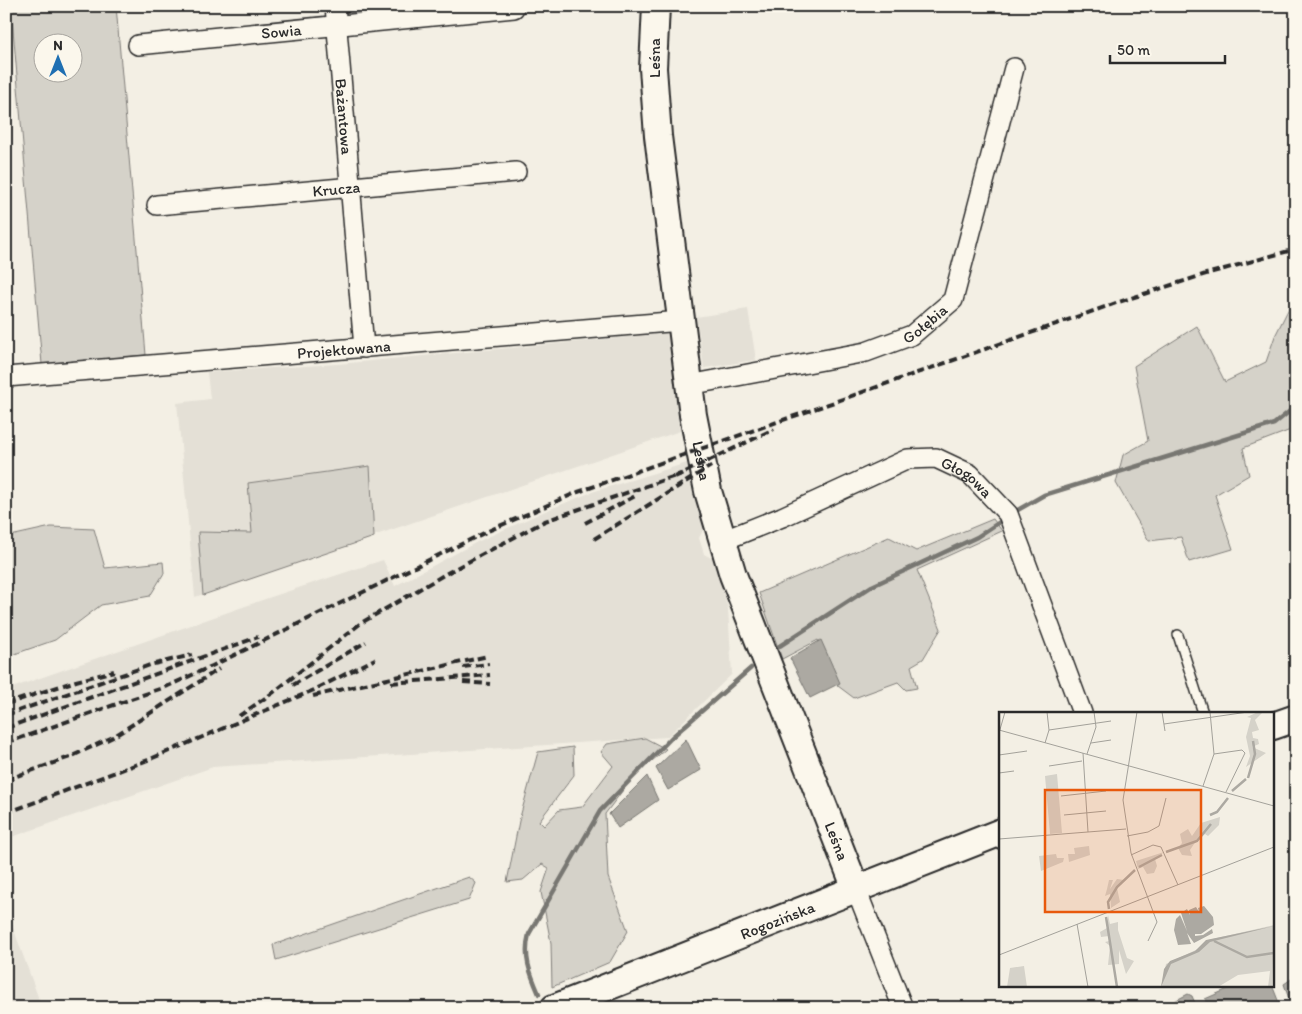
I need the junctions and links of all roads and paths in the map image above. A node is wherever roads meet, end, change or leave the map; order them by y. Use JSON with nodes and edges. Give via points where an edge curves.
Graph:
{"nodes":[{"id":1,"x":656,"y":6,"type":"edge"},
{"id":2,"x":514,"y":8,"type":"dead end"},
{"id":3,"x":336,"y":15,"type":"edge"},
{"id":4,"x":138,"y":45,"type":"dead end"},
{"id":5,"x":1014,"y":68,"type":"dead end"},
{"id":6,"x":516,"y":172,"type":"dead end"},
{"id":7,"x":350,"y":188,"type":"junction"},
{"id":8,"x":157,"y":205,"type":"dead end"},
{"id":9,"x":681,"y":321,"type":"junction"},
{"id":10,"x":364,"y":348,"type":"junction"},
{"id":11,"x":6,"y":376,"type":"edge"},
{"id":12,"x":689,"y":385,"type":"junction"},
{"id":13,"x":722,"y":541,"type":"junction"},
{"id":14,"x":1178,"y":636,"type":"dead end"},
{"id":15,"x":1082,"y":712,"type":"edge"},
{"id":16,"x":1203,"y":712,"type":"edge"},
{"id":17,"x":999,"y":833,"type":"edge"},
{"id":18,"x":856,"y":889,"type":"junction"},
{"id":19,"x":554,"y":1008,"type":"edge"},
{"id":20,"x":903,"y":1008,"type":"edge"}],
"edges":[{"from":1,"to":9,"type":"street","name":"Leśna","via":[[653,51],[656,111]]},
{"from":2,"to":3,"type":"street","name":"Sowia"},
{"from":3,"to":4,"type":"street","name":"Sowia"},
{"from":3,"to":7,"type":"street","name":"Bażantowa"},
{"from":5,"to":12,"type":"street","name":"Gołębia","via":[[952,300],[912,336],[866,352]]},
{"from":6,"to":7,"type":"street","name":"Krucza"},
{"from":7,"to":8,"type":"street","name":"Krucza"},
{"from":7,"to":10,"type":"street","name":"Bażantowa"},
{"from":9,"to":10,"type":"street","name":"Projektowana"},
{"from":9,"to":12,"type":"street","name":"Leśna"},
{"from":10,"to":11,"type":"street","name":"Projektowana"},
{"from":12,"to":13,"type":"street","name":"Leśna","via":[[702,464]]},
{"from":13,"to":15,"type":"street","name":"Głogowa","via":[[908,459],[936,458],[970,474],[1008,514]]},
{"from":13,"to":18,"type":"street","name":"Leśna"},
{"from":14,"to":16,"type":"lane"},
{"from":17,"to":18,"type":"street","name":"Rogozińska"},
{"from":18,"to":19,"type":"street","name":"Rogozińska"},
{"from":18,"to":20,"type":"street"}]}
